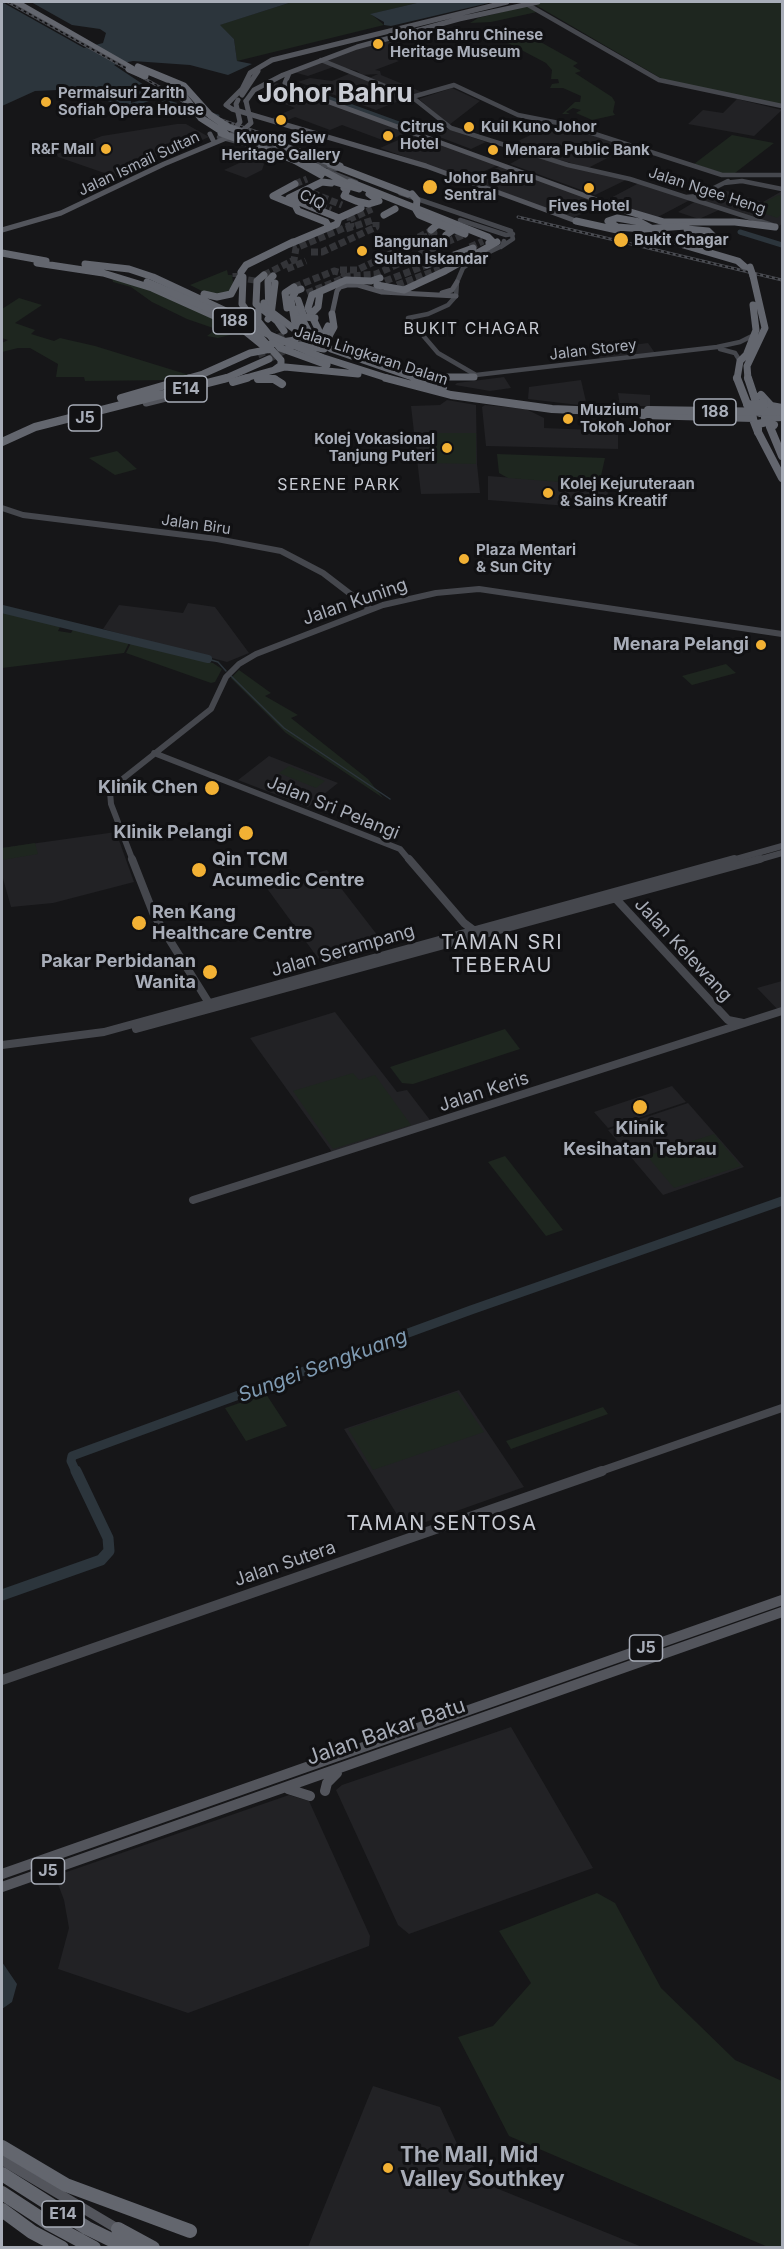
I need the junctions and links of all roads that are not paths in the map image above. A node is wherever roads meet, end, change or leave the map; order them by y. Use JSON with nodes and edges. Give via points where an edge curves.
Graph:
{"nodes":[{"id":1,"x":13,"y":2,"type":"edge"},
{"id":2,"x":21,"y":2,"type":"edge"},
{"id":3,"x":507,"y":2,"type":"edge"},
{"id":4,"x":538,"y":2,"type":"edge"},
{"id":5,"x":525,"y":3,"type":"edge"},
{"id":6,"x":473,"y":16,"type":"junction"},
{"id":7,"x":48,"y":20,"type":"junction"},
{"id":8,"x":462,"y":25,"type":"dead end"},
{"id":9,"x":393,"y":28,"type":"junction"},
{"id":10,"x":374,"y":33,"type":"junction"},
{"id":11,"x":397,"y":35,"type":"junction"},
{"id":12,"x":419,"y":35,"type":"dead end"},
{"id":13,"x":381,"y":40,"type":"junction"},
{"id":14,"x":321,"y":60,"type":"junction"},
{"id":15,"x":133,"y":68,"type":"junction"},
{"id":16,"x":260,"y":68,"type":"junction"},
{"id":17,"x":285,"y":74,"type":"junction"},
{"id":18,"x":266,"y":75,"type":"junction"},
{"id":19,"x":251,"y":83,"type":"junction"},
{"id":20,"x":264,"y":84,"type":"junction"},
{"id":21,"x":436,"y":91,"type":"junction"},
{"id":22,"x":463,"y":91,"type":"junction"},
{"id":23,"x":412,"y":97,"type":"junction"},
{"id":24,"x":229,"y":100,"type":"junction"},
{"id":25,"x":783,"y":106,"type":"edge"},
{"id":26,"x":238,"y":133,"type":"junction"},
{"id":27,"x":217,"y":138,"type":"junction"},
{"id":28,"x":252,"y":140,"type":"junction"},
{"id":29,"x":233,"y":142,"type":"junction"},
{"id":30,"x":243,"y":144,"type":"junction"},
{"id":31,"x":283,"y":153,"type":"junction"},
{"id":32,"x":318,"y":160,"type":"junction"},
{"id":33,"x":722,"y":175,"type":"junction"},
{"id":34,"x":783,"y":175,"type":"edge"},
{"id":35,"x":737,"y":176,"type":"junction"},
{"id":36,"x":724,"y":183,"type":"junction"},
{"id":37,"x":344,"y":188,"type":"dead end"},
{"id":38,"x":783,"y":189,"type":"edge"},
{"id":39,"x":695,"y":199,"type":"junction"},
{"id":40,"x":373,"y":208,"type":"dead end"},
{"id":41,"x":627,"y":211,"type":"junction"},
{"id":42,"x":347,"y":214,"type":"junction"},
{"id":43,"x":56,"y":215,"type":"junction"},
{"id":44,"x":386,"y":216,"type":"dead end"},
{"id":45,"x":50,"y":219,"type":"junction"},
{"id":46,"x":576,"y":221,"type":"joint"},
{"id":47,"x":752,"y":221,"type":"junction"},
{"id":48,"x":664,"y":222,"type":"junction"},
{"id":49,"x":44,"y":226,"type":"dead end"},
{"id":50,"x":616,"y":227,"type":"dead end"},
{"id":51,"x":686,"y":227,"type":"junction"},
{"id":52,"x":329,"y":228,"type":"junction"},
{"id":53,"x":648,"y":228,"type":"junction"},
{"id":54,"x":780,"y":228,"type":"edge"},
{"id":55,"x":2,"y":229,"type":"edge"},
{"id":56,"x":446,"y":233,"type":"dead end"},
{"id":57,"x":465,"y":234,"type":"dead end"},
{"id":58,"x":513,"y":234,"type":"junction"},
{"id":59,"x":306,"y":238,"type":"junction"},
{"id":60,"x":485,"y":238,"type":"junction"},
{"id":61,"x":681,"y":241,"type":"junction"},
{"id":62,"x":507,"y":242,"type":"junction"},
{"id":63,"x":2,"y":253,"type":"edge"},
{"id":64,"x":269,"y":255,"type":"junction"},
{"id":65,"x":2,"y":259,"type":"edge"},
{"id":66,"x":256,"y":261,"type":"junction"},
{"id":67,"x":37,"y":263,"type":"junction"},
{"id":68,"x":63,"y":263,"type":"junction"},
{"id":69,"x":430,"y":266,"type":"joint"},
{"id":70,"x":749,"y":272,"type":"junction"},
{"id":71,"x":243,"y":277,"type":"junction"},
{"id":72,"x":149,"y":281,"type":"junction"},
{"id":73,"x":167,"y":282,"type":"junction"},
{"id":74,"x":457,"y":282,"type":"junction"},
{"id":75,"x":386,"y":285,"type":"junction"},
{"id":76,"x":301,"y":289,"type":"junction"},
{"id":77,"x":433,"y":295,"type":"junction"},
{"id":78,"x":455,"y":295,"type":"junction"},
{"id":79,"x":334,"y":298,"type":"junction"},
{"id":80,"x":296,"y":300,"type":"junction"},
{"id":81,"x":292,"y":311,"type":"junction"},
{"id":82,"x":257,"y":312,"type":"junction"},
{"id":83,"x":239,"y":314,"type":"junction"},
{"id":84,"x":332,"y":314,"type":"junction"},
{"id":85,"x":313,"y":315,"type":"junction"},
{"id":86,"x":269,"y":317,"type":"junction"},
{"id":87,"x":221,"y":320,"type":"junction"},
{"id":88,"x":318,"y":328,"type":"junction"},
{"id":89,"x":288,"y":331,"type":"junction"},
{"id":90,"x":253,"y":336,"type":"junction"},
{"id":91,"x":758,"y":337,"type":"junction"},
{"id":92,"x":271,"y":350,"type":"junction"},
{"id":93,"x":323,"y":354,"type":"junction"},
{"id":94,"x":747,"y":354,"type":"junction"},
{"id":95,"x":246,"y":355,"type":"junction"},
{"id":96,"x":740,"y":361,"type":"junction"},
{"id":97,"x":535,"y":369,"type":"junction"},
{"id":98,"x":274,"y":370,"type":"junction"},
{"id":99,"x":365,"y":375,"type":"junction"},
{"id":100,"x":474,"y":377,"type":"dead end"},
{"id":101,"x":246,"y":379,"type":"junction"},
{"id":102,"x":435,"y":383,"type":"junction"},
{"id":103,"x":282,"y":384,"type":"dead end"},
{"id":104,"x":411,"y":386,"type":"junction"},
{"id":105,"x":449,"y":390,"type":"junction"},
{"id":106,"x":467,"y":393,"type":"junction"},
{"id":107,"x":166,"y":398,"type":"junction"},
{"id":108,"x":117,"y":400,"type":"junction"},
{"id":109,"x":127,"y":403,"type":"junction"},
{"id":110,"x":499,"y":403,"type":"junction"},
{"id":111,"x":480,"y":404,"type":"dead end"},
{"id":112,"x":602,"y":409,"type":"junction"},
{"id":113,"x":564,"y":410,"type":"junction"},
{"id":114,"x":648,"y":412,"type":"junction"},
{"id":115,"x":731,"y":414,"type":"junction"},
{"id":116,"x":764,"y":414,"type":"edge"},
{"id":117,"x":2,"y":435,"type":"edge"},
{"id":118,"x":783,"y":442,"type":"edge"},
{"id":119,"x":2,"y":443,"type":"edge"},
{"id":120,"x":783,"y":456,"type":"edge"},
{"id":121,"x":783,"y":478,"type":"edge"},
{"id":122,"x":2,"y":508,"type":"edge"},
{"id":123,"x":370,"y":609,"type":"junction"},
{"id":124,"x":783,"y":635,"type":"edge"},
{"id":125,"x":154,"y":753,"type":"junction"},
{"id":126,"x":783,"y":846,"type":"edge"},
{"id":127,"x":783,"y":853,"type":"edge"},
{"id":128,"x":616,"y":899,"type":"junction"},
{"id":129,"x":583,"y":904,"type":"junction"},
{"id":130,"x":474,"y":930,"type":"junction"},
{"id":131,"x":483,"y":936,"type":"junction"},
{"id":132,"x":211,"y":1006,"type":"junction"},
{"id":133,"x":783,"y":1011,"type":"edge"},
{"id":134,"x":729,"y":1020,"type":"junction"},
{"id":135,"x":744,"y":1023,"type":"junction"},
{"id":136,"x":720,"y":1032,"type":"junction"},
{"id":137,"x":2,"y":1045,"type":"edge"},
{"id":138,"x":194,"y":1200,"type":"dead end"},
{"id":139,"x":783,"y":1408,"type":"edge"},
{"id":140,"x":783,"y":1600,"type":"edge"},
{"id":141,"x":783,"y":1612,"type":"edge"},
{"id":142,"x":2,"y":1680,"type":"edge"},
{"id":143,"x":327,"y":1760,"type":"junction"},
{"id":144,"x":345,"y":1767,"type":"junction"},
{"id":145,"x":283,"y":1775,"type":"junction"},
{"id":146,"x":305,"y":1778,"type":"junction"},
{"id":147,"x":284,"y":1788,"type":"junction"},
{"id":148,"x":325,"y":1791,"type":"dead end"},
{"id":149,"x":310,"y":1796,"type":"dead end"},
{"id":150,"x":2,"y":1874,"type":"edge"},
{"id":151,"x":2,"y":1887,"type":"edge"},
{"id":152,"x":2,"y":2147,"type":"edge"},
{"id":153,"x":2,"y":2160,"type":"edge"},
{"id":154,"x":2,"y":2174,"type":"edge"},
{"id":155,"x":2,"y":2193,"type":"edge"},
{"id":156,"x":2,"y":2210,"type":"edge"},
{"id":157,"x":118,"y":2229,"type":"joint"},
{"id":158,"x":190,"y":2231,"type":"dead end"},
{"id":159,"x":62,"y":2247,"type":"edge"},
{"id":160,"x":94,"y":2247,"type":"edge"},
{"id":161,"x":128,"y":2247,"type":"edge"},
{"id":162,"x":153,"y":2247,"type":"edge"}],
"edges":[{"from":1,"to":7,"type":"highway"},
{"from":2,"to":7,"type":"highway"},
{"from":3,"to":9,"type":"main road"},
{"from":4,"to":5,"type":"main road"},
{"from":5,"to":6,"type":"main road"},
{"from":5,"to":25,"type":"street","via":[[659,80]]},
{"from":6,"to":8,"type":"main road"},
{"from":6,"to":11,"type":"main road"},
{"from":7,"to":15,"type":"highway"},
{"from":7,"to":15,"type":"highway"},
{"from":9,"to":10,"type":"main road"},
{"from":9,"to":11,"type":"main road","via":[[389,32]]},
{"from":10,"to":13,"type":"main road","via":[[387,35]]},
{"from":10,"to":16,"type":"main road","via":[[283,56]]},
{"from":11,"to":12,"type":"main road"},
{"from":11,"to":13,"type":"main road"},
{"from":13,"to":14,"type":"main road"},
{"from":14,"to":17,"type":"main road"},
{"from":14,"to":23,"type":"street","name":"Jalan Ngee Heng"},
{"from":15,"to":31,"type":"highway","bridge":true,"via":[[176,88],[212,127]]},
{"from":15,"to":32,"type":"highway","bridge":true,"via":[[179,86],[224,129]]},
{"from":15,"to":40,"type":"highway","bridge":true,"via":[[169,87],[209,128],[378,197],[381,202]]},
{"from":15,"to":57,"type":"highway","bridge":true,"via":[[184,86],[220,123],[407,192],[415,196],[419,215]]},
{"from":16,"to":18,"type":"main road"},
{"from":16,"to":19,"type":"main road"},
{"from":16,"to":24,"type":"main road","via":[[250,73],[242,89]]},
{"from":17,"to":18,"type":"main road"},
{"from":17,"to":20,"type":"main road"},
{"from":17,"to":24,"type":"main road","via":[[245,105],[232,106]]},
{"from":17,"to":41,"type":"main road","via":[[285,83],[291,88]]},
{"from":18,"to":19,"type":"main road"},
{"from":18,"to":20,"type":"main road","via":[[271,78]]},
{"from":19,"to":26,"type":"main road","bridge":true,"via":[[236,104],[241,117]]},
{"from":20,"to":26,"type":"main road","bridge":true,"via":[[246,101],[250,123]]},
{"from":21,"to":22,"type":"street"},
{"from":21,"to":22,"type":"street","via":[[454,86]]},
{"from":21,"to":23,"type":"street"},
{"from":22,"to":33,"type":"street","via":[[518,115],[564,124]]},
{"from":23,"to":39,"type":"street","name":"Jalan Ngee Heng","via":[[453,129]]},
{"from":24,"to":46,"type":"main road","via":[[226,105],[232,109],[426,166]]},
{"from":26,"to":27,"type":"main road","name":"Jalan Ismail Sultan"},
{"from":26,"to":28,"type":"street"},
{"from":27,"to":29,"type":"main road"},
{"from":27,"to":29,"type":"street"},
{"from":27,"to":43,"type":"main road","name":"Jalan Ismail Sultan"},
{"from":27,"to":55,"type":"main road","name":"Jalan Ismail Sultan","via":[[51,213]]},
{"from":28,"to":30,"type":"street","via":[[243,140]]},
{"from":28,"to":31,"type":"street"},
{"from":29,"to":30,"type":"street"},
{"from":30,"to":31,"type":"street"},
{"from":31,"to":37,"type":"highway","bridge":true,"via":[[379,201],[356,201],[344,196]]},
{"from":31,"to":44,"type":"highway","bridge":true,"via":[[336,181],[375,193],[392,203],[394,213]]},
{"from":31,"to":58,"type":"street"},
{"from":31,"to":60,"type":"street"},
{"from":32,"to":56,"type":"highway","bridge":true,"via":[[408,194],[416,215]]},
{"from":32,"to":60,"type":"highway","bridge":true,"via":[[357,185]]},
{"from":33,"to":35,"type":"street"},
{"from":33,"to":36,"type":"street","via":[[728,179]]},
{"from":34,"to":35,"type":"street"},
{"from":35,"to":36,"type":"street"},
{"from":36,"to":38,"type":"street","via":[[747,181]]},
{"from":36,"to":39,"type":"street"},
{"from":39,"to":47,"type":"street","name":"Jalan Ngee Heng"},
{"from":41,"to":48,"type":"highway"},
{"from":41,"to":53,"type":"highway"},
{"from":42,"to":42,"type":"highway","name":"CIQ","via":[[361,208],[339,206]]},
{"from":42,"to":52,"type":"highway","name":"CIQ"},
{"from":42,"to":52,"type":"highway","name":"CIQ","via":[[289,197],[310,186],[273,194],[296,206],[298,211],[327,223]]},
{"from":43,"to":45,"type":"main road"},
{"from":43,"to":55,"type":"main road","name":"Jalan Ismail Sultan"},
{"from":45,"to":49,"type":"main road","via":[[41,224]]},
{"from":45,"to":55,"type":"main road","via":[[34,228]]},
{"from":46,"to":53,"type":"highway","via":[[617,230]]},
{"from":47,"to":48,"type":"highway"},
{"from":47,"to":54,"type":"highway"},
{"from":48,"to":53,"type":"highway"},
{"from":50,"to":53,"type":"highway","via":[[608,221],[625,219]]},
{"from":51,"to":53,"type":"highway","bridge":true},
{"from":51,"to":53,"type":"highway","bridge":true},
{"from":51,"to":54,"type":"highway"},
{"from":51,"to":61,"type":"highway","via":[[708,231],[715,238],[701,244]]},
{"from":52,"to":59,"type":"highway","name":"CIQ"},
{"from":53,"to":61,"type":"highway"},
{"from":53,"to":70,"type":"highway","via":[[675,242],[738,261]]},
{"from":58,"to":60,"type":"street"},
{"from":58,"to":62,"type":"street"},
{"from":59,"to":64,"type":"highway"},
{"from":59,"to":64,"type":"highway"},
{"from":60,"to":62,"type":"street"},
{"from":60,"to":75,"type":"highway","via":[[498,243],[404,290]]},
{"from":61,"to":70,"type":"highway","via":[[737,257]]},
{"from":62,"to":74,"type":"street","via":[[466,265]]},
{"from":62,"to":78,"type":"street","via":[[467,266]]},
{"from":63,"to":68,"type":"highway","name":"Jalan Lingkaran Dalam","number":"188"},
{"from":64,"to":66,"type":"highway"},
{"from":65,"to":67,"type":"highway","name":"Jalan Lingkaran Dalam","number":"188"},
{"from":66,"to":71,"type":"highway"},
{"from":66,"to":71,"type":"highway","via":[[243,267]]},
{"from":67,"to":72,"type":"highway","name":"Jalan Lingkaran Dalam","number":"188","via":[[107,271]]},
{"from":67,"to":87,"type":"highway","via":[[131,280]]},
{"from":68,"to":72,"type":"highway","name":"Jalan Lingkaran Dalam","number":"188","via":[[115,270]]},
{"from":68,"to":73,"type":"highway","via":[[113,267]]},
{"from":69,"to":69,"type":"highway","via":[[470,248]]},
{"from":70,"to":91,"type":"highway"},
{"from":71,"to":73,"type":"highway","via":[[231,294],[217,297]]},
{"from":71,"to":82,"type":"highway","via":[[242,302]]},
{"from":71,"to":89,"type":"highway","via":[[249,301]]},
{"from":72,"to":93,"type":"highway","name":"Jalan Lingkaran Dalam","number":"188","bridge":true,"via":[[269,336]]},
{"from":73,"to":83,"type":"highway"},
{"from":74,"to":77,"type":"main road","via":[[450,291]]},
{"from":74,"to":78,"type":"street"},
{"from":75,"to":77,"type":"main road"},
{"from":75,"to":79,"type":"main road","via":[[382,292],[350,284],[339,287]]},
{"from":75,"to":85,"type":"highway","via":[[346,280],[312,295],[308,308]]},
{"from":76,"to":80,"type":"highway"},
{"from":76,"to":81,"type":"highway","via":[[291,300]]},
{"from":76,"to":89,"type":"highway","via":[[286,290]]},
{"from":77,"to":78,"type":"main road"},
{"from":78,"to":97,"type":"street","via":[[438,311],[409,319],[438,353],[476,375]]},
{"from":79,"to":84,"type":"main road"},
{"from":79,"to":85,"type":"main road","via":[[329,315]]},
{"from":80,"to":85,"type":"highway","bridge":true,"via":[[304,317]]},
{"from":80,"to":88,"type":"highway","via":[[309,336]]},
{"from":81,"to":84,"type":"highway","bridge":true,"via":[[306,333],[312,335],[324,334]]},
{"from":81,"to":89,"type":"highway"},
{"from":82,"to":83,"type":"highway"},
{"from":82,"to":84,"type":"highway","bridge":true,"via":[[265,307],[302,335],[314,339],[329,336],[334,327]]},
{"from":82,"to":86,"type":"highway"},
{"from":82,"to":86,"type":"highway","bridge":true,"via":[[264,282],[274,279]]},
{"from":82,"to":86,"type":"highway","via":[[259,281],[264,275],[257,281],[255,301],[258,306]]},
{"from":82,"to":92,"type":"highway"},
{"from":83,"to":87,"type":"highway","via":[[232,321]]},
{"from":83,"to":92,"type":"highway"},
{"from":85,"to":88,"type":"highway"},
{"from":85,"to":102,"type":"highway","via":[[324,321],[326,340],[333,347]]},
{"from":86,"to":89,"type":"highway"},
{"from":86,"to":92,"type":"highway"},
{"from":87,"to":90,"type":"highway"},
{"from":88,"to":102,"type":"highway","via":[[321,342],[331,349]]},
{"from":89,"to":92,"type":"highway","via":[[295,340]]},
{"from":89,"to":93,"type":"highway"},
{"from":90,"to":92,"type":"highway"},
{"from":90,"to":95,"type":"highway","via":[[253,345]]},
{"from":91,"to":94,"type":"highway"},
{"from":91,"to":97,"type":"street","name":"Jalan Storey","via":[[730,345]]},
{"from":91,"to":116,"type":"highway","via":[[760,352],[753,373]]},
{"from":91,"to":116,"type":"highway","via":[[747,366],[750,386]]},
{"from":92,"to":93,"type":"highway","via":[[301,345]]},
{"from":92,"to":95,"type":"highway"},
{"from":92,"to":98,"type":"highway","via":[[282,363]]},
{"from":92,"to":99,"type":"highway"},
{"from":92,"to":108,"type":"highway","number":"E14","via":[[220,375]]},
{"from":92,"to":109,"type":"highway","number":"E14","via":[[220,381]]},
{"from":93,"to":102,"type":"highway"},
{"from":93,"to":104,"type":"highway","name":"Jalan Lingkaran Dalam","number":"188"},
{"from":93,"to":105,"type":"highway","name":"Jalan Lingkaran Dalam","number":"188","via":[[402,380]]},
{"from":94,"to":96,"type":"highway"},
{"from":94,"to":116,"type":"highway","via":[[741,374]]},
{"from":95,"to":108,"type":"highway","number":"J5","via":[[212,371]]},
{"from":96,"to":97,"type":"street","name":"Jalan Storey","via":[[735,353],[718,348]]},
{"from":96,"to":116,"type":"highway","via":[[736,373],[739,384]]},
{"from":98,"to":99,"type":"highway","via":[[290,366]]},
{"from":98,"to":101,"type":"highway","number":"J5"},
{"from":99,"to":104,"type":"highway"},
{"from":100,"to":102,"type":"highway","via":[[434,377]]},
{"from":101,"to":103,"type":"highway","via":[[274,379]]},
{"from":101,"to":107,"type":"highway","number":"J5"},
{"from":102,"to":105,"type":"highway"},
{"from":102,"to":106,"type":"highway"},
{"from":104,"to":110,"type":"highway","name":"Jalan Lingkaran Dalam","number":"188"},
{"from":105,"to":106,"type":"highway","name":"Jalan Lingkaran Dalam","number":"188"},
{"from":106,"to":112,"type":"highway","name":"Jalan Lingkaran Dalam","number":"188","via":[[534,404]]},
{"from":107,"to":109,"type":"highway"},
{"from":107,"to":119,"type":"main road","number":"J5"},
{"from":108,"to":117,"type":"highway","number":"E14"},
{"from":109,"to":119,"type":"highway","number":"E14","via":[[35,428]]},
{"from":110,"to":111,"type":"highway"},
{"from":110,"to":113,"type":"highway","name":"Jalan Lingkaran Dalam","number":"188"},
{"from":112,"to":114,"type":"highway","name":"Jalan Lingkaran Dalam","number":"188"},
{"from":112,"to":115,"type":"highway"},
{"from":113,"to":114,"type":"highway","name":"Jalan Lingkaran Dalam","number":"188"},
{"from":113,"to":115,"type":"highway"},
{"from":114,"to":116,"type":"highway","name":"Jalan Lingkaran Dalam","number":"188","bridge":true},
{"from":115,"to":116,"type":"highway"},
{"from":115,"to":116,"type":"highway","bridge":true,"via":[[742,408]]},
{"from":115,"to":116,"type":"highway","via":[[747,421]]},
{"from":116,"to":118,"type":"highway"},
{"from":116,"to":120,"type":"highway"},
{"from":116,"to":121,"type":"highway"},
{"from":116,"to":121,"type":"highway","via":[[765,446]]},
{"from":122,"to":123,"type":"street","name":"Jalan Biru","via":[[23,515],[218,539],[281,552],[315,568]]},
{"from":123,"to":124,"type":"street","name":"Jalan Kuning","via":[[436,593],[486,589]]},
{"from":123,"to":125,"type":"street","name":"Jalan Kuning","via":[[255,654],[239,664],[226,676],[211,709]]},
{"from":125,"to":130,"type":"street","name":"Jalan Sri Pelangi","via":[[400,849]]},
{"from":125,"to":132,"type":"street","name":"Jalan Kuning","via":[[115,785],[110,792],[111,804],[154,915]]},
{"from":126,"to":129,"type":"street","name":"Jalan Serampang"},
{"from":127,"to":128,"type":"street","name":"Jalan Serampang"},
{"from":128,"to":129,"type":"street","name":"Jalan Serampang"},
{"from":128,"to":134,"type":"street","name":"Jalan Kelewang"},
{"from":129,"to":130,"type":"street","name":"Jalan Serampang","via":[[549,908]]},
{"from":129,"to":131,"type":"street","name":"Jalan Serampang"},
{"from":130,"to":131,"type":"street","name":"Jalan Sri Pelangi"},
{"from":130,"to":132,"type":"street","name":"Jalan Serampang"},
{"from":131,"to":132,"type":"street","name":"Jalan Serampang"},
{"from":132,"to":137,"type":"street","name":"Jalan Serampang","via":[[104,1032]]},
{"from":133,"to":135,"type":"street","name":"Jalan Keris"},
{"from":134,"to":135,"type":"street","name":"Jalan Kelewang"},
{"from":134,"to":136,"type":"street","name":"Jalan Kelewang"},
{"from":135,"to":136,"type":"street","name":"Jalan Keris"},
{"from":136,"to":138,"type":"street","name":"Jalan Keris"},
{"from":139,"to":142,"type":"street","name":"Jalan Sutera"},
{"from":140,"to":143,"type":"main road","name":"Jalan Bakar Batu","number":"J5"},
{"from":141,"to":144,"type":"main road","name":"Jalan Bakar Batu","number":"J5"},
{"from":143,"to":145,"type":"main road","name":"Jalan Bakar Batu","number":"J5"},
{"from":143,"to":146,"type":"main road"},
{"from":144,"to":146,"type":"main road","name":"Jalan Bakar Batu","number":"J5"},
{"from":144,"to":148,"type":"main road","via":[[330,1779]]},
{"from":145,"to":146,"type":"main road"},
{"from":145,"to":150,"type":"main road","name":"Jalan Bakar Batu","number":"J5"},
{"from":146,"to":147,"type":"main road","name":"Jalan Bakar Batu","number":"J5"},
{"from":147,"to":149,"type":"main road"},
{"from":147,"to":151,"type":"main road","name":"Jalan Bakar Batu","number":"J5"},
{"from":152,"to":158,"type":"highway","via":[[66,2185]]},
{"from":153,"to":157,"type":"main road"},
{"from":154,"to":161,"type":"highway","number":"E14","via":[[87,2228]]},
{"from":155,"to":160,"type":"highway","number":"E14"},
{"from":156,"to":159,"type":"highway"},
{"from":157,"to":162,"type":"highway"}]}
